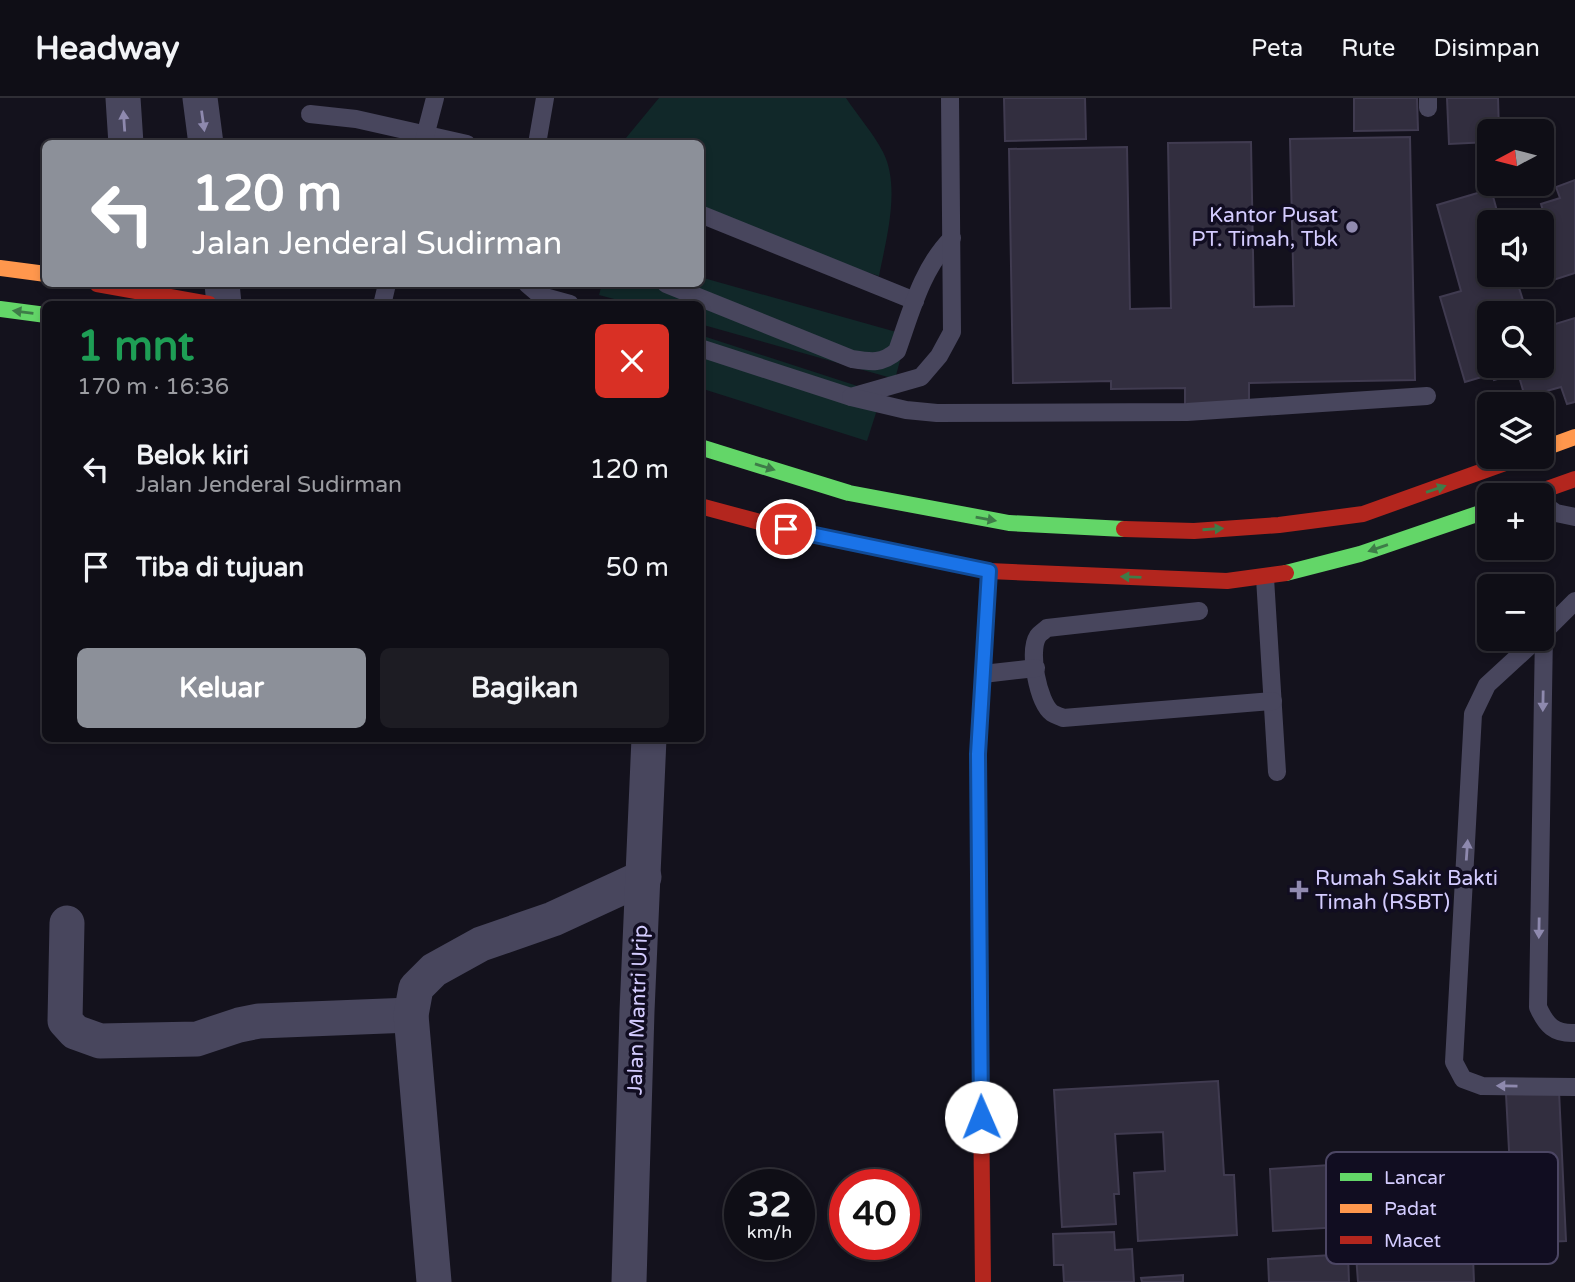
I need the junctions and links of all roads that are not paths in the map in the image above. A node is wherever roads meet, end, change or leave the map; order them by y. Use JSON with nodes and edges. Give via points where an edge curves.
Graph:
{"nodes":[{"id":1,"x":122,"y":98,"type":"edge"},
{"id":2,"x":200,"y":98,"type":"edge"},
{"id":3,"x":435,"y":98,"type":"edge"},
{"id":4,"x":545,"y":98,"type":"edge"},
{"id":5,"x":950,"y":98,"type":"edge"},
{"id":6,"x":310,"y":114,"type":"dead end"},
{"id":7,"x":424,"y":139,"type":"edge"},
{"id":8,"x":126,"y":140,"type":"edge"},
{"id":9,"x":205,"y":140,"type":"edge"},
{"id":10,"x":538,"y":140,"type":"edge"},
{"id":11,"x":704,"y":216,"type":"edge"},
{"id":12,"x":952,"y":238,"type":"junction"},
{"id":13,"x":36,"y":256,"type":"dead end"},
{"id":14,"x":0,"y":268,"type":"edge"},
{"id":15,"x":18,"y":270,"type":"junction"},
{"id":16,"x":42,"y":273,"type":"edge"},
{"id":17,"x":110,"y":287,"type":"edge"},
{"id":18,"x":530,"y":287,"type":"edge"},
{"id":19,"x":673,"y":287,"type":"edge"},
{"id":20,"x":135,"y":293,"type":"edge"},
{"id":21,"x":189,"y":301,"type":"edge"},
{"id":22,"x":559,"y":301,"type":"edge"},
{"id":23,"x":915,"y":301,"type":"junction"},
{"id":24,"x":0,"y":309,"type":"edge"},
{"id":25,"x":42,"y":314,"type":"edge"},
{"id":26,"x":704,"y":349,"type":"edge"},
{"id":27,"x":1427,"y":396,"type":"dead end"},
{"id":28,"x":851,"y":397,"type":"junction"},
{"id":29,"x":1575,"y":437,"type":"edge"},
{"id":30,"x":1554,"y":445,"type":"edge"},
{"id":31,"x":704,"y":448,"type":"edge"},
{"id":32,"x":1489,"y":469,"type":"edge"},
{"id":33,"x":1575,"y":479,"type":"edge"},
{"id":34,"x":1554,"y":487,"type":"edge"},
{"id":35,"x":704,"y":507,"type":"edge"},
{"id":36,"x":1554,"y":512,"type":"edge"},
{"id":37,"x":1477,"y":514,"type":"edge"},
{"id":38,"x":1575,"y":517,"type":"edge"},
{"id":39,"x":989,"y":571,"type":"junction"},
{"id":40,"x":1265,"y":578,"type":"junction"},
{"id":41,"x":1575,"y":601,"type":"edge"},
{"id":42,"x":1199,"y":611,"type":"dead end"},
{"id":43,"x":1554,"y":622,"type":"edge"},
{"id":44,"x":1524,"y":651,"type":"edge"},
{"id":45,"x":1541,"y":651,"type":"edge"},
{"id":46,"x":1035,"y":668,"type":"junction"},
{"id":47,"x":983,"y":674,"type":"junction"},
{"id":48,"x":1273,"y":701,"type":"junction"},
{"id":49,"x":645,"y":742,"type":"edge"},
{"id":50,"x":1277,"y":772,"type":"dead end"},
{"id":51,"x":644,"y":877,"type":"junction"},
{"id":52,"x":67,"y":923,"type":"dead end"},
{"id":53,"x":411,"y":1015,"type":"junction"},
{"id":54,"x":1575,"y":1033,"type":"edge"},
{"id":55,"x":1575,"y":1087,"type":"edge"},
{"id":56,"x":434,"y":1282,"type":"edge"},
{"id":57,"x":629,"y":1282,"type":"edge"},
{"id":58,"x":984,"y":1282,"type":"edge"}],
"edges":[{"from":8,"to":1,"type":"street","one_way":true},
{"from":2,"to":9,"type":"street","one_way":true},
{"from":3,"to":7,"type":"lane"},
{"from":4,"to":10,"type":"lane"},
{"from":5,"to":12,"type":"lane"},
{"from":6,"to":7,"type":"lane","via":[[356,119]]},
{"from":11,"to":23,"type":"lane"},
{"from":12,"to":23,"type":"lane","via":[[938,252]]},
{"from":12,"to":28,"type":"lane","via":[[952,332],[939,356],[921,377]]},
{"from":13,"to":15,"type":"main road"},
{"from":14,"to":15,"type":"main road"},
{"from":15,"to":16,"type":"main road"},
{"from":17,"to":20,"type":"main road"},
{"from":18,"to":22,"type":"lane"},
{"from":19,"to":23,"type":"lane","via":[[852,359],[876,362],[886,361],[897,351]]},
{"from":20,"to":21,"type":"main road"},
{"from":25,"to":24,"type":"main road","one_way":true},
{"from":26,"to":28,"type":"lane"},
{"from":27,"to":28,"type":"lane","via":[[1187,412],[978,413],[906,410]]},
{"from":29,"to":30,"type":"main road"},
{"from":31,"to":32,"type":"main road","one_way":true,"via":[[849,493],[1009,523],[1079,528],[1194,531],[1363,514]]},
{"from":33,"to":34,"type":"main road"},
{"from":35,"to":39,"type":"main road"},
{"from":36,"to":38,"type":"lane"},
{"from":37,"to":40,"type":"main road","one_way":true,"via":[[1332,564]]},
{"from":40,"to":39,"type":"main road","one_way":true,"via":[[1227,581]]},
{"from":39,"to":47,"type":"main road"},
{"from":40,"to":48,"type":"lane"},
{"from":41,"to":43,"type":"lane"},
{"from":42,"to":46,"type":"lane","via":[[1047,628],[1038,636]]},
{"from":55,"to":44,"type":"lane","one_way":true,"via":[[1482,1086],[1463,1079],[1454,1062],[1474,714],[1487,685]]},
{"from":45,"to":54,"type":"lane","one_way":true,"via":[[1538,1007],[1545,1021],[1562,1033]]},
{"from":46,"to":47,"type":"lane"},
{"from":46,"to":48,"type":"lane","via":[[1043,699],[1051,712],[1063,718]]},
{"from":47,"to":58,"type":"main road","via":[[978,768]]},
{"from":48,"to":50,"type":"lane"},
{"from":49,"to":51,"type":"street","name":"Jalan Mantri Urip"},
{"from":51,"to":53,"type":"street","via":[[553,919],[481,944],[434,971],[415,988]]},
{"from":51,"to":57,"type":"street","name":"Jalan Mantri Urip"},
{"from":52,"to":53,"type":"street","via":[[65,1021],[75,1032],[100,1041],[197,1039],[259,1021]]},
{"from":53,"to":56,"type":"street"}]}
